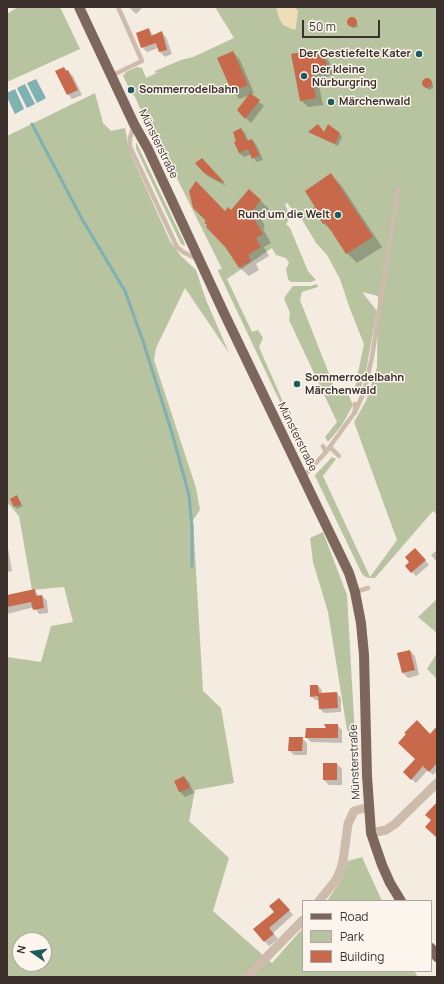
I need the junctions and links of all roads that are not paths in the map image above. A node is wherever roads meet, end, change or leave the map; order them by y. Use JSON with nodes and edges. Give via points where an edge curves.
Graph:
{"nodes":[{"id":1,"x":78,"y":7,"type":"edge"},
{"id":2,"x":118,"y":7,"type":"edge"},
{"id":3,"x":111,"y":76,"type":"junction"},
{"id":4,"x":134,"y":124,"type":"junction"},
{"id":5,"x":398,"y":188,"type":"dead end"},
{"id":6,"x":199,"y":260,"type":"junction"},
{"id":7,"x":355,"y":404,"type":"dead end"},
{"id":8,"x":355,"y":412,"type":"junction"},
{"id":9,"x":323,"y":446,"type":"dead end"},
{"id":10,"x":330,"y":447,"type":"junction"},
{"id":11,"x":326,"y":452,"type":"junction"},
{"id":12,"x":339,"y":456,"type":"dead end"},
{"id":13,"x":303,"y":477,"type":"junction"},
{"id":14,"x":368,"y":588,"type":"dead end"},
{"id":15,"x":355,"y":592,"type":"junction"},
{"id":16,"x":436,"y":787,"type":"edge"},
{"id":17,"x":369,"y":807,"type":"junction"},
{"id":18,"x":372,"y":833,"type":"junction"},
{"id":19,"x":321,"y":900,"type":"edge"},
{"id":20,"x":400,"y":900,"type":"edge"},
{"id":21,"x":302,"y":921,"type":"edge"},
{"id":22,"x":247,"y":977,"type":"edge"}],
"edges":[{"from":1,"to":3,"type":"main road","name":"Münsterstraße"},
{"from":2,"to":3,"type":"lane","via":[[142,61]]},
{"from":3,"to":4,"type":"main road","name":"Münsterstraße"},
{"from":4,"to":6,"type":"main road","name":"Münsterstraße"},
{"from":4,"to":6,"type":"lane","via":[[130,147],[177,247]]},
{"from":5,"to":8,"type":"lane","via":[[372,357],[364,392]]},
{"from":6,"to":13,"type":"main road","name":"Münsterstraße"},
{"from":7,"to":8,"type":"lane"},
{"from":8,"to":10,"type":"lane"},
{"from":9,"to":11,"type":"lane"},
{"from":10,"to":11,"type":"lane"},
{"from":10,"to":12,"type":"lane"},
{"from":11,"to":13,"type":"lane"},
{"from":13,"to":15,"type":"main road","name":"Münsterstraße","via":[[349,573]]},
{"from":14,"to":15,"type":"lane"},
{"from":15,"to":17,"type":"main road","name":"Münsterstraße","via":[[364,655]]},
{"from":16,"to":18,"type":"street","via":[[395,824],[386,830]]},
{"from":17,"to":18,"type":"main road","name":"Münsterstraße"},
{"from":17,"to":19,"type":"street","via":[[354,811],[348,824],[340,870],[336,880]]},
{"from":18,"to":20,"type":"main road","name":"Münsterstraße","via":[[382,865]]},
{"from":21,"to":22,"type":"street"}]}
